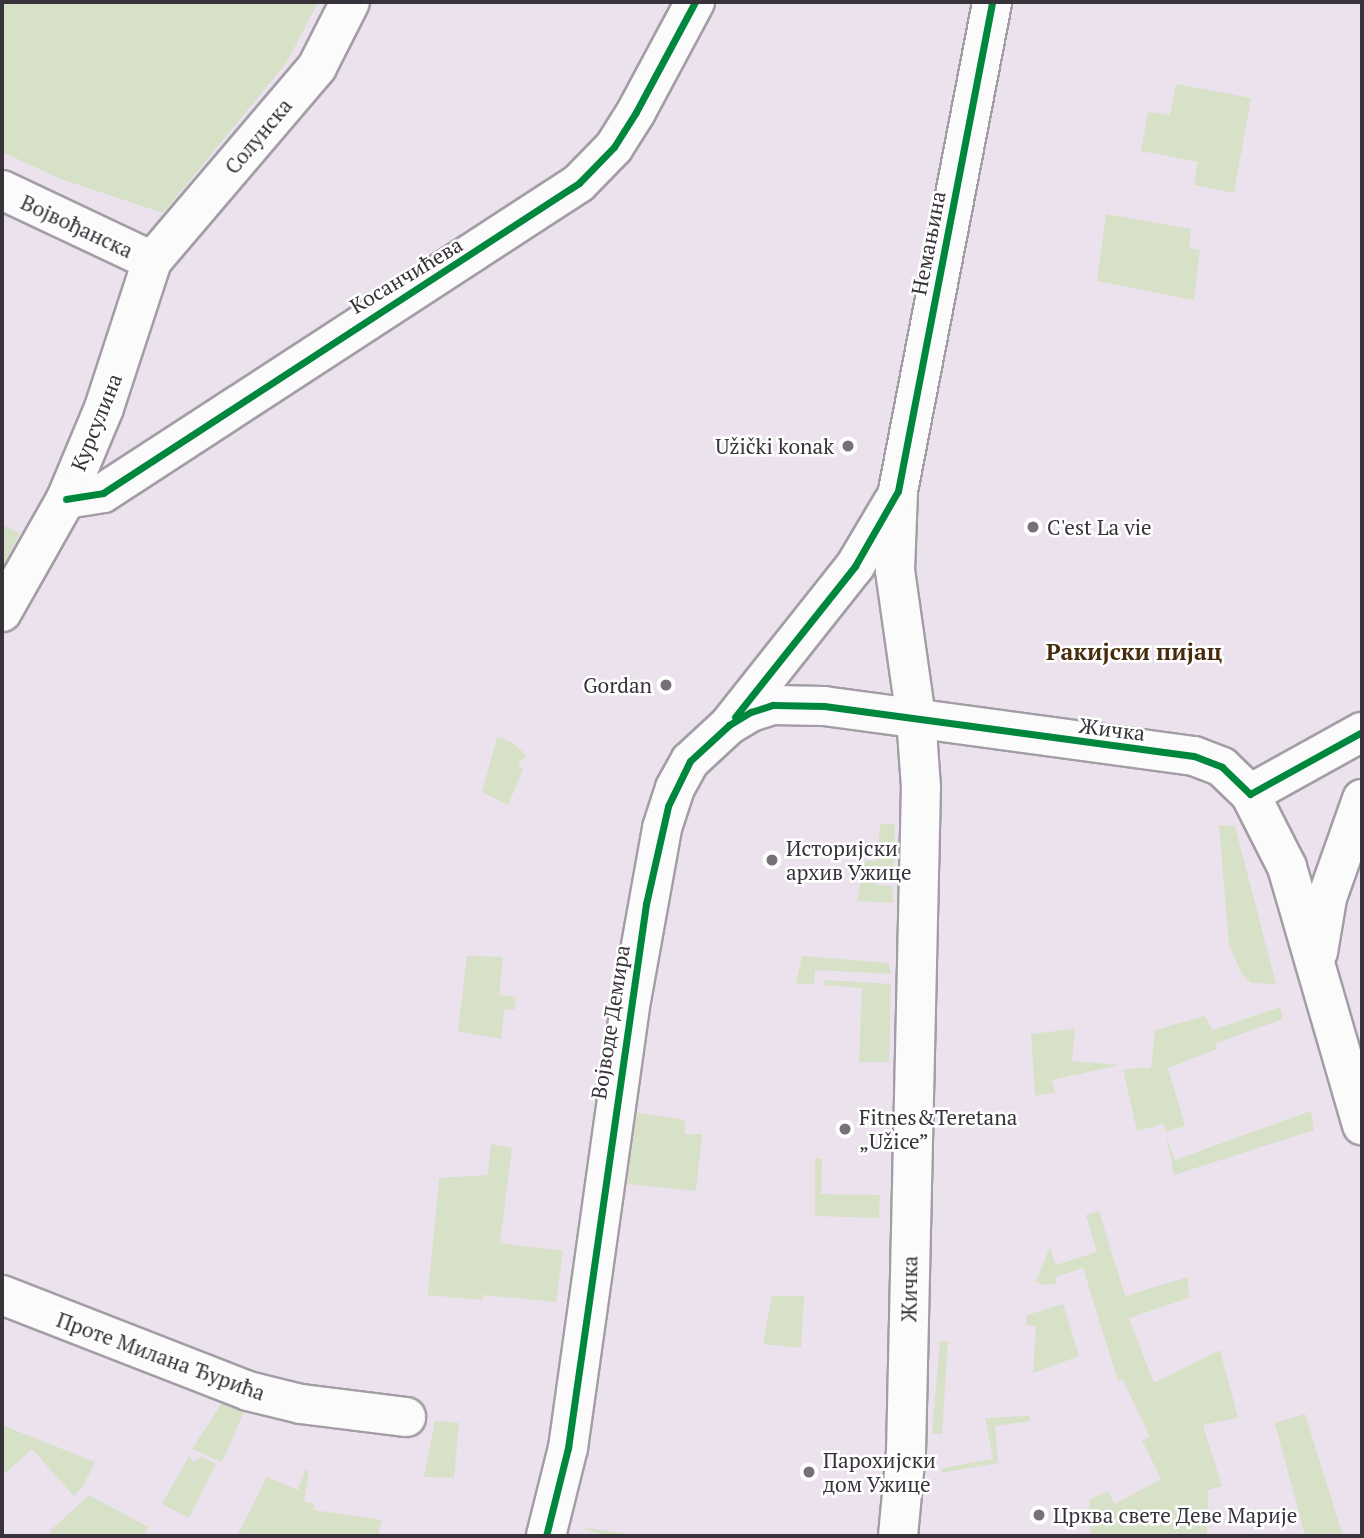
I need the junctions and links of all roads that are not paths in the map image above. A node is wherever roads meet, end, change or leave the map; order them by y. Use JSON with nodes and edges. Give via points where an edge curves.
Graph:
{"nodes":[{"id":1,"x":350,"y":2,"type":"edge"},
{"id":2,"x":695,"y":2,"type":"edge"},
{"id":3,"x":992,"y":2,"type":"edge"},
{"id":4,"x":2,"y":190,"type":"edge"},
{"id":5,"x":152,"y":261,"type":"junction"},
{"id":6,"x":898,"y":491,"type":"junction"},
{"id":7,"x":65,"y":499,"type":"junction"},
{"id":8,"x":2,"y":612,"type":"edge"},
{"id":9,"x":916,"y":719,"type":"junction"},
{"id":10,"x":729,"y":725,"type":"junction"},
{"id":11,"x":1362,"y":732,"type":"edge"},
{"id":12,"x":1250,"y":794,"type":"junction"},
{"id":13,"x":1362,"y":799,"type":"edge"},
{"id":14,"x":1317,"y":961,"type":"junction"},
{"id":15,"x":1362,"y":1125,"type":"edge"},
{"id":16,"x":2,"y":1295,"type":"edge"},
{"id":17,"x":406,"y":1417,"type":"dead end"},
{"id":18,"x":546,"y":1536,"type":"edge"},
{"id":19,"x":898,"y":1536,"type":"edge"}],
"edges":[{"from":1,"to":5,"type":"main road","name":"Солунска","via":[[317,67]]},
{"from":2,"to":7,"type":"main road","name":"Косанчићева","via":[[636,112],[614,146],[579,183],[103,494]]},
{"from":3,"to":6,"type":"main road","name":"Немањина"},
{"from":4,"to":5,"type":"main road","name":"Војвођанска"},
{"from":5,"to":7,"type":"main road","name":"Курсулина","via":[[104,408]]},
{"from":6,"to":9,"type":"main road","name":"Немањина","via":[[895,570]]},
{"from":6,"to":10,"type":"main road","via":[[855,566]]},
{"from":7,"to":8,"type":"main road","name":"Курсулина"},
{"from":9,"to":10,"type":"main road","name":"Војводе Демира","via":[[793,704],[751,712]]},
{"from":9,"to":12,"type":"main road","name":"Жичка","via":[[1194,757],[1222,767]]},
{"from":9,"to":19,"type":"main road","name":"Жичка","via":[[920,838],[906,1452]]},
{"from":10,"to":18,"type":"main road","name":"Војводе Демира","via":[[690,761],[662,828],[629,1012],[568,1448]]},
{"from":11,"to":12,"type":"main road"},
{"from":12,"to":14,"type":"main road","name":"Жичка","via":[[1287,867]]},
{"from":13,"to":14,"type":"main road","via":[[1327,898]]},
{"from":14,"to":15,"type":"main road","name":"Жичка"},
{"from":16,"to":17,"type":"main road","name":"Проте Милана Ђурића","via":[[248,1391],[301,1404]]}]}
